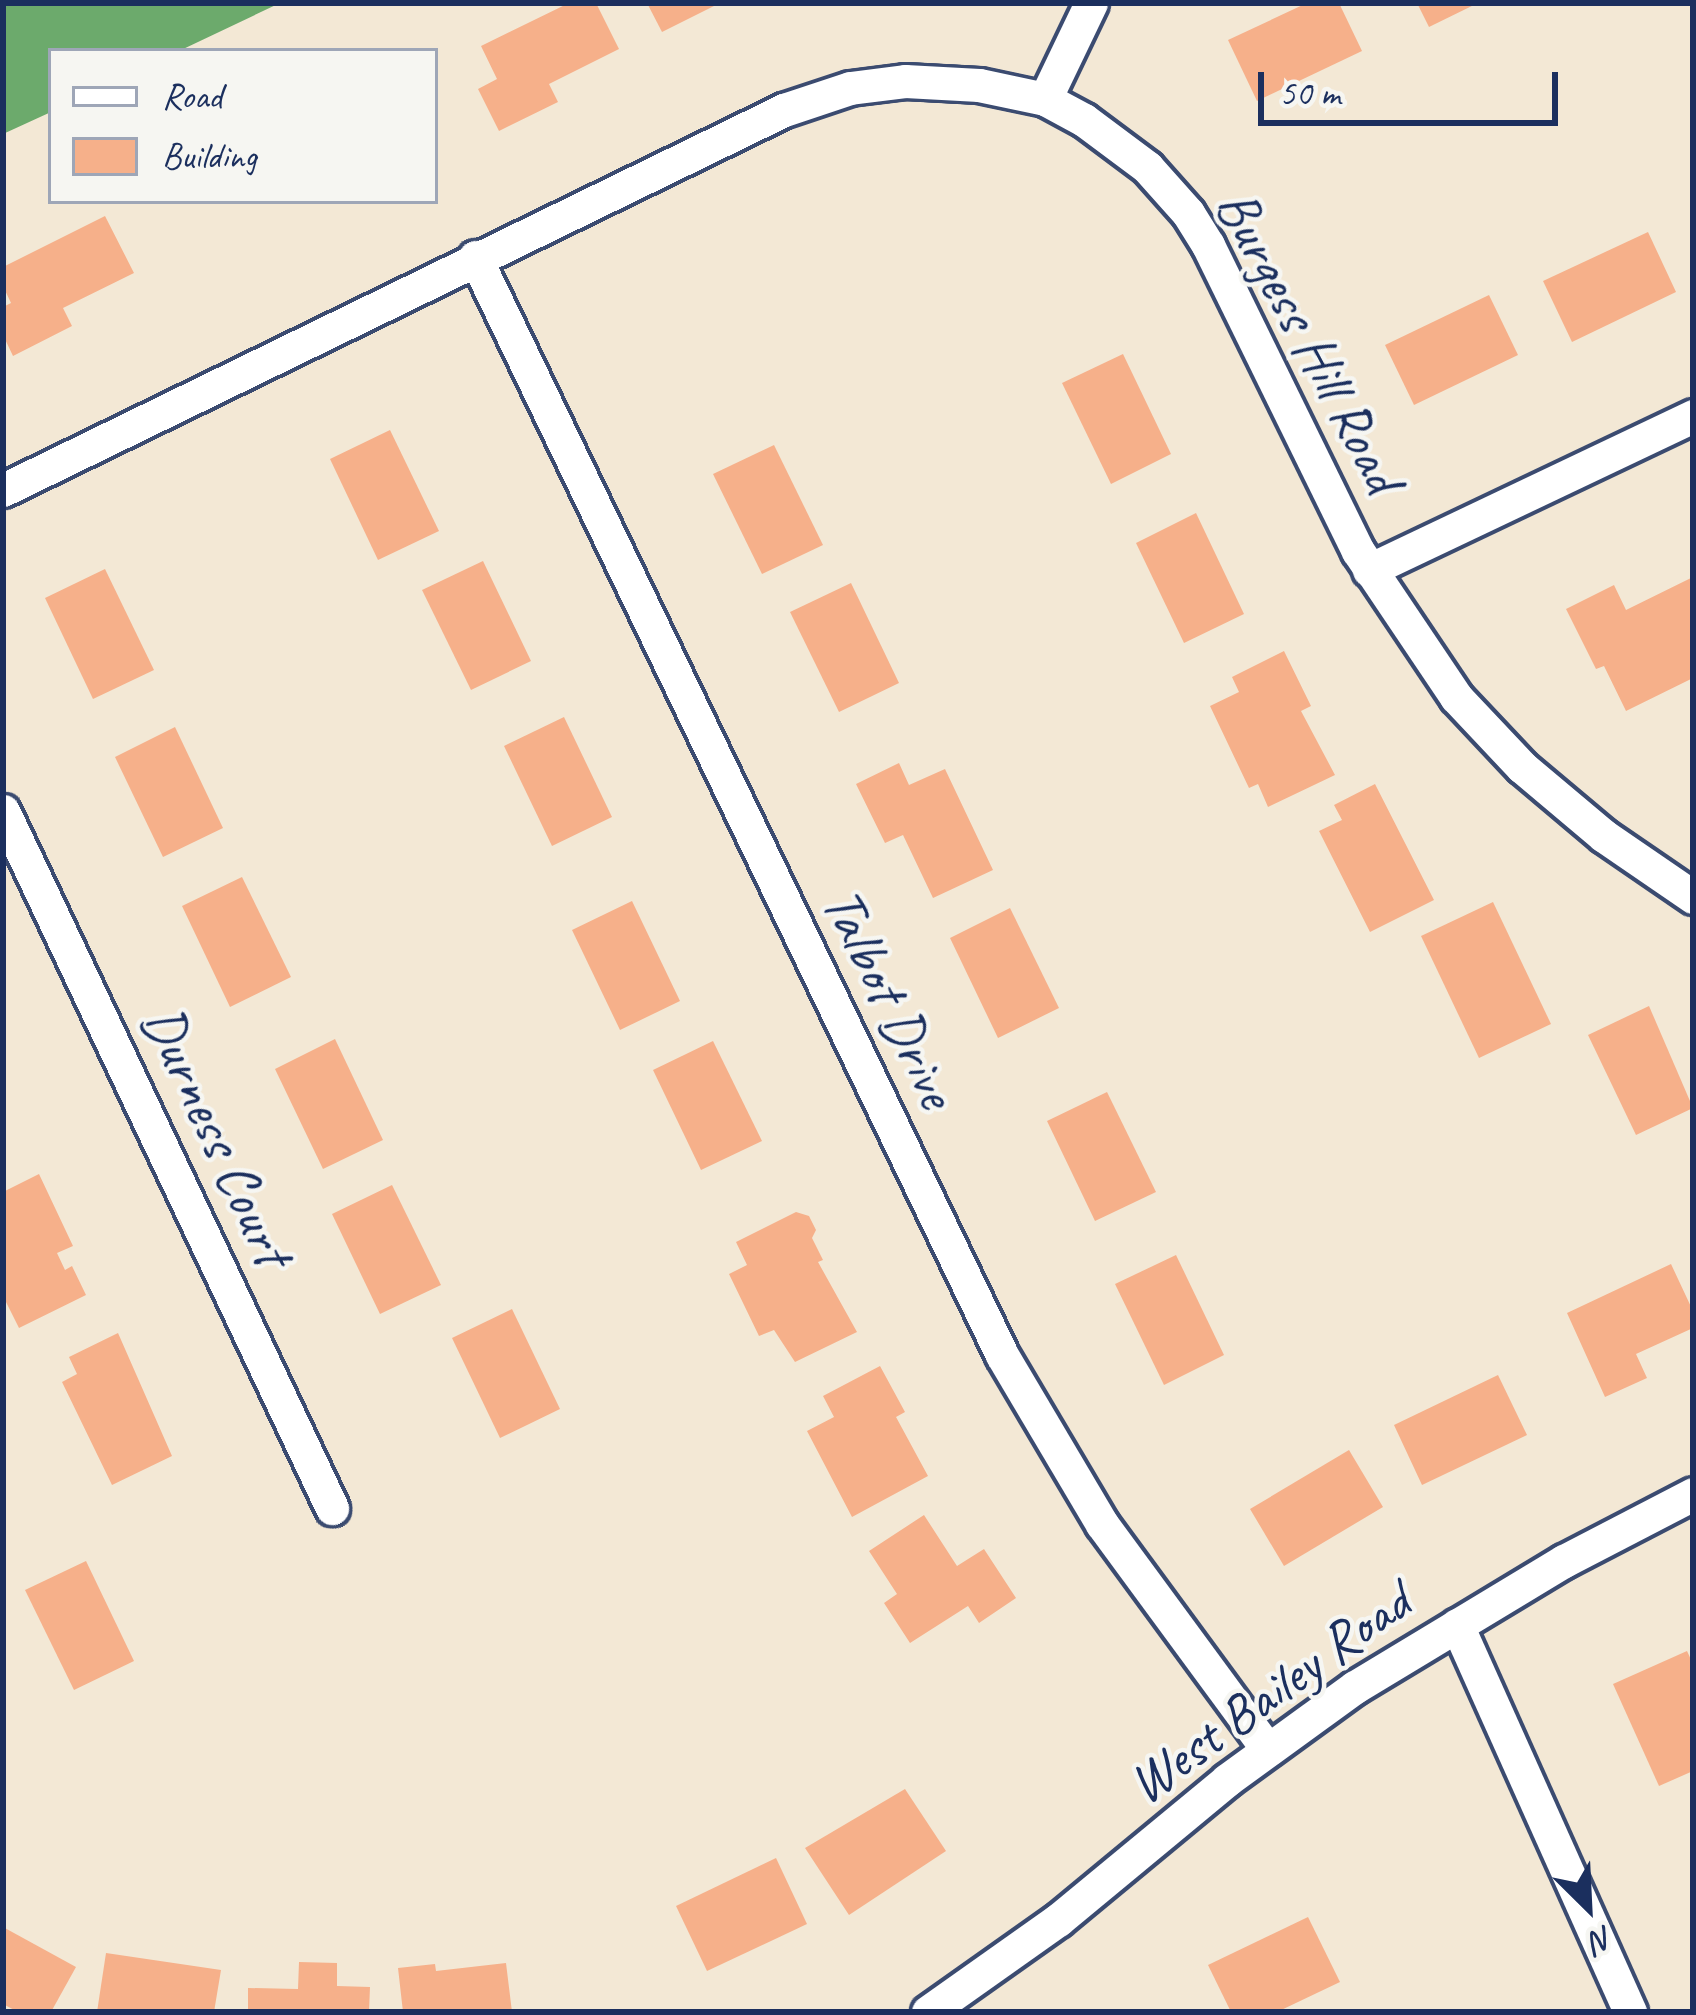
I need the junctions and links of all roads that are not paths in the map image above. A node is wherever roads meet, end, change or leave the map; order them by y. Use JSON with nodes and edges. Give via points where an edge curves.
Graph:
{"nodes":[{"id":1,"x":1091,"y":3,"type":"edge"},
{"id":2,"x":1045,"y":99,"type":"junction"},
{"id":3,"x":475,"y":257,"type":"junction"},
{"id":4,"x":1693,"y":416,"type":"edge"},
{"id":5,"x":3,"y":490,"type":"edge"},
{"id":6,"x":1370,"y":570,"type":"junction"},
{"id":7,"x":3,"y":811,"type":"edge"},
{"id":8,"x":1693,"y":897,"type":"edge"},
{"id":9,"x":1693,"y":1494,"type":"edge"},
{"id":10,"x":332,"y":1508,"type":"dead end"},
{"id":11,"x":1456,"y":1625,"type":"junction"},
{"id":12,"x":1268,"y":1750,"type":"junction"},
{"id":13,"x":928,"y":2012,"type":"edge"},
{"id":14,"x":1630,"y":2012,"type":"edge"}],
"edges":[{"from":1,"to":2,"type":"street"},
{"from":2,"to":3,"type":"street","name":"Burgess Hill Road","via":[[944,81],[850,88],[784,110]]},
{"from":2,"to":6,"type":"street","name":"Burgess Hill Road","via":[[1147,167],[1188,213]]},
{"from":3,"to":5,"type":"street","name":"Burgess Hill Road"},
{"from":3,"to":12,"type":"street","name":"Talbot Drive","via":[[1002,1355],[1102,1524]]},
{"from":4,"to":6,"type":"street"},
{"from":6,"to":8,"type":"street","name":"Burgess Hill Road","via":[[1456,697],[1522,767]]},
{"from":7,"to":10,"type":"street","name":"Durness Court"},
{"from":9,"to":11,"type":"street","name":"West Bailey Road"},
{"from":11,"to":12,"type":"street","name":"West Bailey Road"},
{"from":11,"to":14,"type":"street"},
{"from":12,"to":13,"type":"street","name":"West Bailey Road","via":[[1058,1920]]}]}
